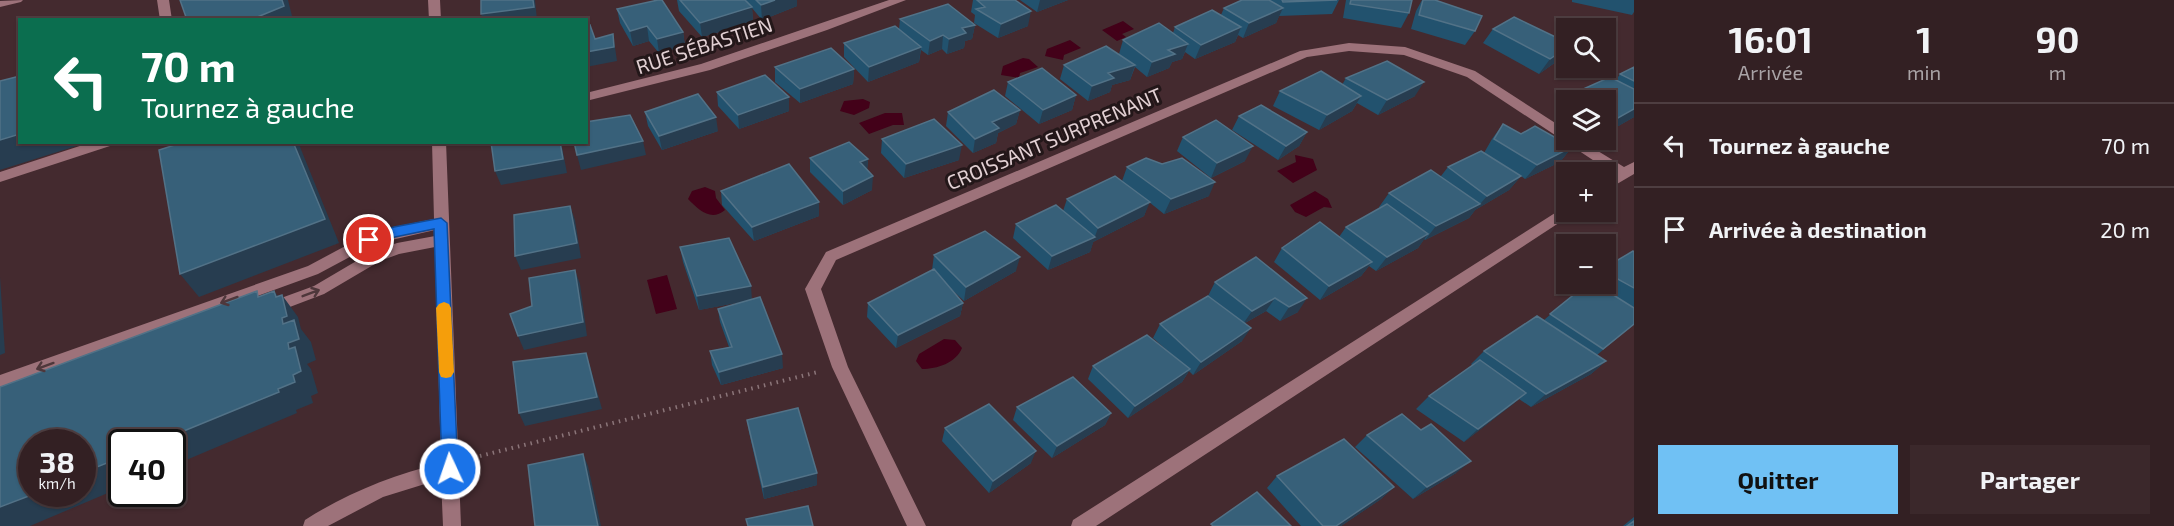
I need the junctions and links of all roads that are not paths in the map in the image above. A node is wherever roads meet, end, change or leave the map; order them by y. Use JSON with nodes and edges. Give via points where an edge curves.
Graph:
{"nodes":[{"id":1,"x":17,"y":0,"type":"edge"},
{"id":2,"x":163,"y":0,"type":"edge"},
{"id":3,"x":434,"y":0,"type":"edge"},
{"id":4,"x":900,"y":0,"type":"edge"},
{"id":5,"x":0,"y":4,"type":"edge"},
{"id":6,"x":166,"y":18,"type":"edge"},
{"id":7,"x":435,"y":18,"type":"edge"},
{"id":8,"x":588,"y":97,"type":"edge"},
{"id":9,"x":1556,"y":129,"type":"edge"},
{"id":10,"x":102,"y":144,"type":"edge"},
{"id":11,"x":440,"y":144,"type":"edge"},
{"id":12,"x":1590,"y":150,"type":"edge"},
{"id":13,"x":1629,"y":171,"type":"edge"},
{"id":14,"x":0,"y":177,"type":"edge"},
{"id":15,"x":1616,"y":179,"type":"edge"},
{"id":16,"x":1556,"y":217,"type":"edge"},
{"id":17,"x":441,"y":223,"type":"junction"},
{"id":18,"x":441,"y":240,"type":"junction"},
{"id":19,"x":252,"y":315,"type":"edge"},
{"id":20,"x":0,"y":382,"type":"edge"},
{"id":21,"x":450,"y":469,"type":"junction"},
{"id":22,"x":312,"y":526,"type":"edge"},
{"id":23,"x":452,"y":526,"type":"edge"},
{"id":24,"x":917,"y":526,"type":"edge"},
{"id":25,"x":1080,"y":526,"type":"edge"}],
"edges":[{"from":1,"to":5,"type":"street"},
{"from":2,"to":6,"type":"street"},
{"from":3,"to":7,"type":"street"},
{"from":4,"to":8,"type":"street","name":"RUE SÉBASTIEN","via":[[683,75]]},
{"from":9,"to":24,"type":"street","name":"CROISSANT SURPRENANT","via":[[1471,74],[1405,51],[1349,46],[1304,54],[831,256],[813,289],[840,367]]},
{"from":10,"to":14,"type":"street"},
{"from":11,"to":17,"type":"street"},
{"from":12,"to":13,"type":"street"},
{"from":13,"to":15,"type":"street"},
{"from":16,"to":25,"type":"street"},
{"from":17,"to":18,"type":"street"},
{"from":17,"to":20,"type":"street","one_way":true,"via":[[369,240],[313,270]]},
{"from":19,"to":18,"type":"street","one_way":true,"via":[[319,290],[397,249]]},
{"from":18,"to":21,"type":"street"},
{"from":21,"to":22,"type":"street","via":[[391,485],[333,511]]},
{"from":21,"to":23,"type":"street"}]}
